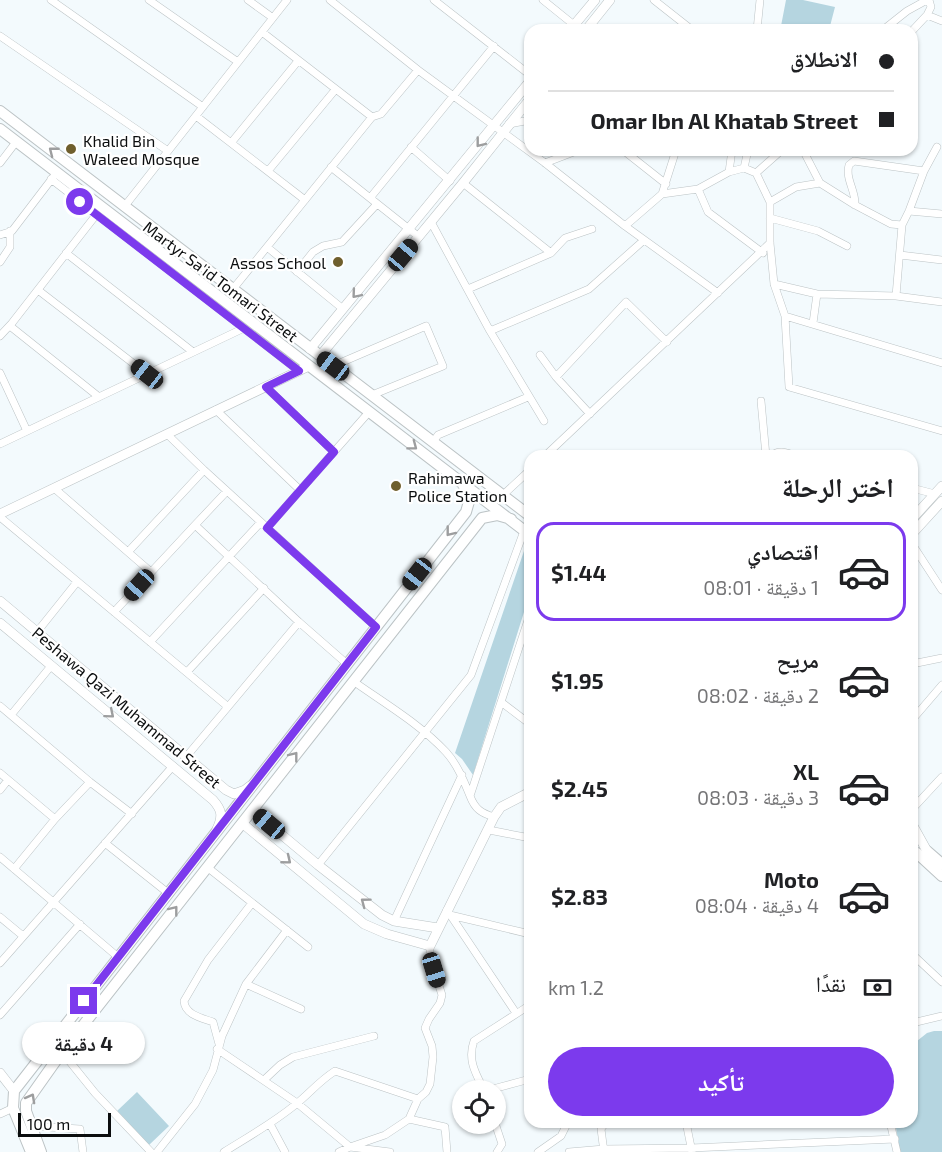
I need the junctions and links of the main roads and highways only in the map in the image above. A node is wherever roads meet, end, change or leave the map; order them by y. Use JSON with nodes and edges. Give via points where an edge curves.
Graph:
{"nodes":[{"id":1,"x":0,"y":111,"type":"edge"},
{"id":2,"x":0,"y":129,"type":"edge"},
{"id":3,"x":386,"y":406,"type":"junction"},
{"id":4,"x":373,"y":414,"type":"junction"},
{"id":5,"x":402,"y":418,"type":"junction"},
{"id":6,"x":393,"y":430,"type":"junction"},
{"id":7,"x":462,"y":483,"type":"junction"},
{"id":8,"x":468,"y":508,"type":"junction"},
{"id":9,"x":524,"y":511,"type":"edge"},
{"id":10,"x":482,"y":518,"type":"junction"},
{"id":11,"x":511,"y":519,"type":"junction"},
{"id":12,"x":524,"y":530,"type":"edge"},
{"id":13,"x":417,"y":574,"type":"junction"},
{"id":14,"x":430,"y":583,"type":"junction"},
{"id":15,"x":311,"y":711,"type":"junction"},
{"id":16,"x":322,"y":720,"type":"junction"},
{"id":17,"x":919,"y":853,"type":"edge"},
{"id":18,"x":942,"y":864,"type":"edge"},
{"id":19,"x":942,"y":876,"type":"edge"},
{"id":20,"x":141,"y":929,"type":"junction"},
{"id":21,"x":152,"y":937,"type":"junction"},
{"id":22,"x":98,"y":983,"type":"junction"},
{"id":23,"x":110,"y":992,"type":"junction"},
{"id":24,"x":31,"y":1152,"type":"edge"},
{"id":25,"x":41,"y":1152,"type":"edge"}],
"edges":[{"from":3,"to":1,"type":"main road","name":"Martyr Sa'id Tomari Street","one_way":true,"via":[[320,356],[313,344],[233,289]]},
{"from":2,"to":4,"type":"main road","name":"Martyr Sa'id Tomari Street","via":[[54,176]]},
{"from":3,"to":4,"type":"main road","via":[[386,417]]},
{"from":3,"to":5,"type":"main road","name":"Martyr Sa'id Tomari Street"},
{"from":4,"to":6,"type":"main road","name":"Martyr Sa'id Tomari Street"},
{"from":5,"to":6,"type":"main road","via":[[390,422]]},
{"from":5,"to":9,"type":"main road","name":"Martyr Sa'id Tomari Street"},
{"from":6,"to":7,"type":"main road","name":"Martyr Sa'id Tomari Street","one_way":true},
{"from":7,"to":8,"type":"main road","via":[[469,493]]},
{"from":7,"to":11,"type":"main road","name":"Martyr Sa'id Tomari Street"},
{"from":8,"to":10,"type":"main road","via":[[478,506]]},
{"from":8,"to":13,"type":"main road","one_way":true},
{"from":10,"to":11,"type":"main road","via":[[497,515]]},
{"from":10,"to":14,"type":"main road"},
{"from":11,"to":12,"type":"main road","name":"Martyr Sa'id Tomari Street"},
{"from":13,"to":14,"type":"main road"},
{"from":13,"to":15,"type":"main road"},
{"from":14,"to":16,"type":"main road"},
{"from":15,"to":16,"type":"main road"},
{"from":15,"to":20,"type":"main road"},
{"from":21,"to":16,"type":"main road","one_way":true},
{"from":17,"to":18,"type":"main road"},
{"from":17,"to":19,"type":"main road"},
{"from":20,"to":21,"type":"main road"},
{"from":20,"to":22,"type":"main road"},
{"from":21,"to":23,"type":"main road"},
{"from":22,"to":23,"type":"main road"},
{"from":22,"to":24,"type":"main road","via":[[14,1091],[13,1108]]},
{"from":25,"to":23,"type":"main road","one_way":true,"via":[[26,1103]]}]}
